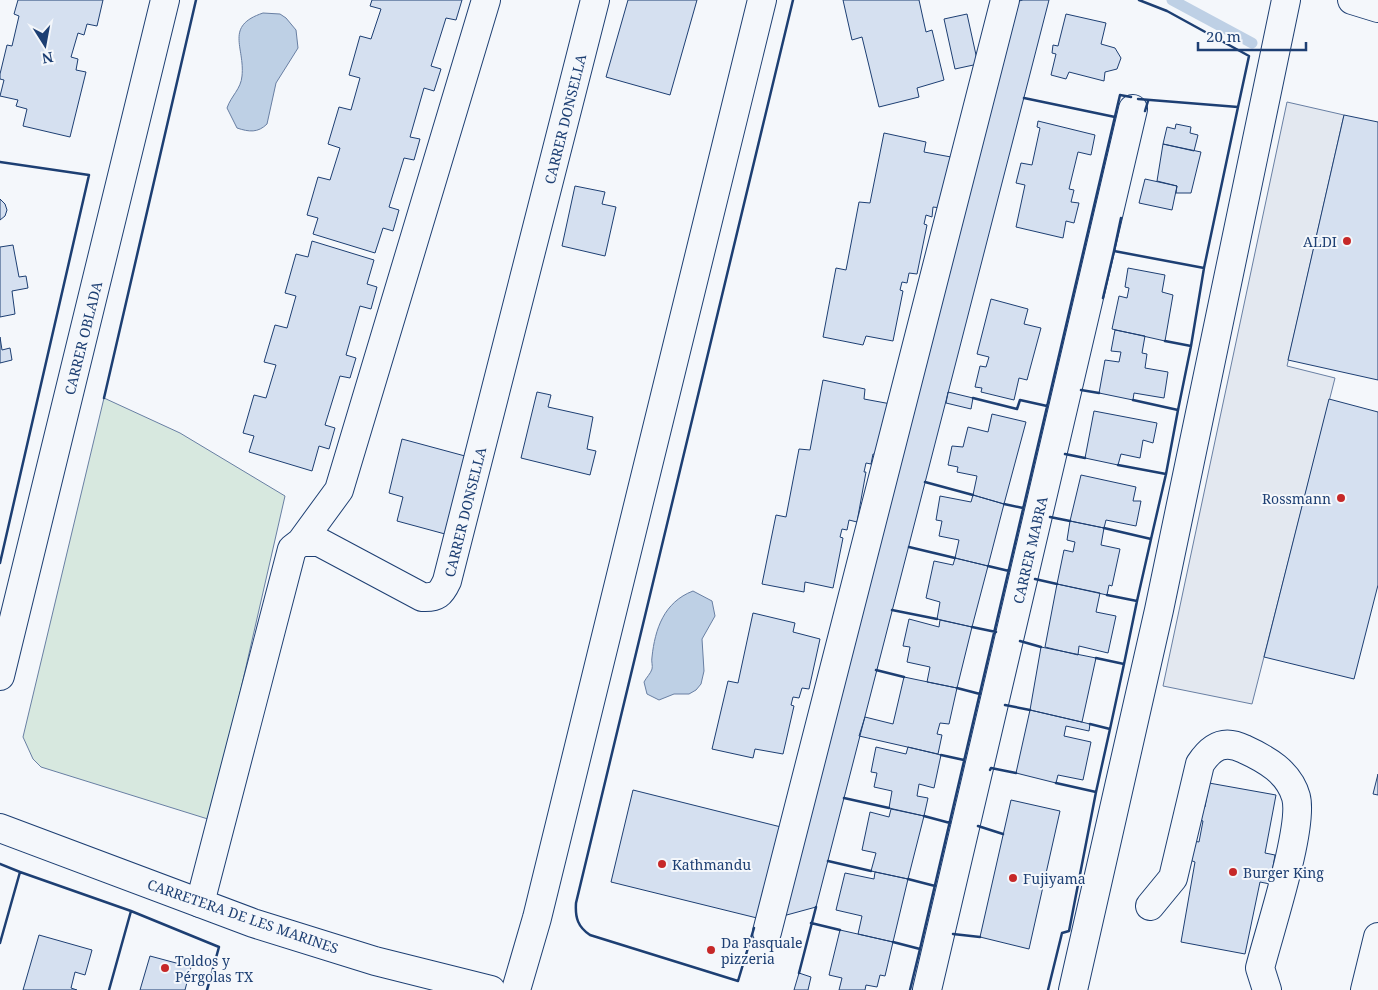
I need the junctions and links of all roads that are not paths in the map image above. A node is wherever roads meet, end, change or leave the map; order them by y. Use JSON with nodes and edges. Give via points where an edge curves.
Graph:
{"nodes":[{"id":1,"x":165,"y":0,"type":"edge"},
{"id":2,"x":486,"y":0,"type":"edge"},
{"id":3,"x":595,"y":0,"type":"edge"},
{"id":4,"x":762,"y":0,"type":"edge"},
{"id":5,"x":1005,"y":0,"type":"edge"},
{"id":6,"x":1286,"y":0,"type":"edge"},
{"id":7,"x":1352,"y":0,"type":"edge"},
{"id":8,"x":1378,"y":8,"type":"edge"},
{"id":9,"x":1133,"y":109,"type":"dead end"},
{"id":10,"x":301,"y":542,"type":"junction"},
{"id":11,"x":0,"y":676,"type":"edge"},
{"id":12,"x":0,"y":828,"type":"edge"},
{"id":13,"x":200,"y":903,"type":"junction"},
{"id":14,"x":1150,"y":906,"type":"dead end"},
{"id":15,"x":767,"y":932,"type":"dead end"},
{"id":16,"x":1378,"y":937,"type":"edge"},
{"id":17,"x":491,"y":990,"type":"edge"},
{"id":18,"x":516,"y":990,"type":"edge"},
{"id":19,"x":927,"y":990,"type":"edge"},
{"id":20,"x":1074,"y":990,"type":"edge"},
{"id":21,"x":1267,"y":990,"type":"edge"},
{"id":22,"x":1365,"y":990,"type":"edge"}],
"edges":[{"from":1,"to":11,"type":"street","name":"CARRER OBLADA"},
{"from":2,"to":10,"type":"street","via":[[339,490]]},
{"from":3,"to":10,"type":"street","name":"CARRER DONSELLA","via":[[442,593],[422,598],[319,542]]},
{"from":4,"to":18,"type":"street","via":[[537,918]]},
{"from":5,"to":15,"type":"street"},
{"from":6,"to":20,"type":"street","via":[[1159,610]]},
{"from":7,"to":8,"type":"street"},
{"from":9,"to":19,"type":"street","name":"CARRER MABRA"},
{"from":10,"to":13,"type":"street","via":[[292,549]]},
{"from":12,"to":13,"type":"street","name":"CARRETERA DE LES MARINES"},
{"from":13,"to":17,"type":"street","name":"CARRETERA DE LES MARINES","via":[[375,961]]},
{"from":14,"to":21,"type":"street","via":[[1173,878],[1200,764],[1208,751],[1220,746],[1238,746],[1266,759],[1285,776],[1296,797],[1297,824],[1260,968]]},
{"from":16,"to":22,"type":"street"}]}
